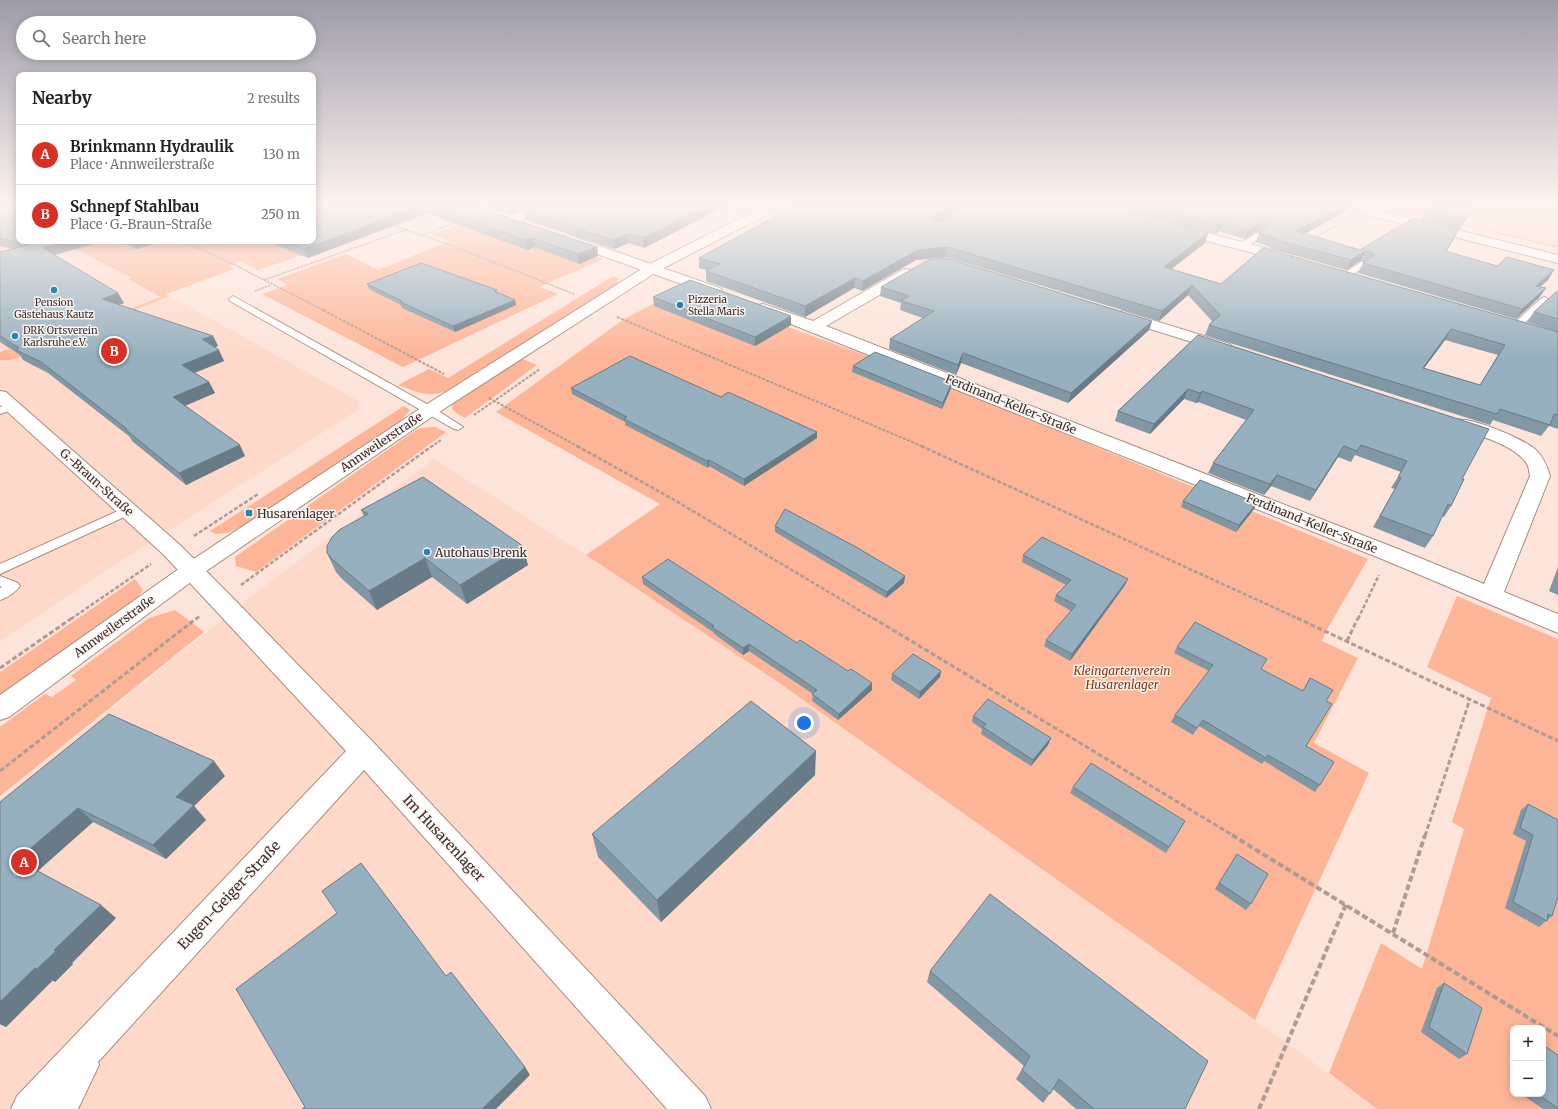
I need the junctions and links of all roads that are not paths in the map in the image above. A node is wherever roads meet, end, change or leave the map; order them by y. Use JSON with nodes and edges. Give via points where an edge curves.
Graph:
{"nodes":[{"id":1,"x":614,"y":255,"type":"edge"},
{"id":2,"x":679,"y":255,"type":"edge"},
{"id":3,"x":1275,"y":255,"type":"edge"},
{"id":4,"x":1541,"y":255,"type":"edge"},
{"id":5,"x":1558,"y":259,"type":"edge"},
{"id":6,"x":1298,"y":261,"type":"edge"},
{"id":7,"x":922,"y":264,"type":"edge"},
{"id":8,"x":1364,"y":264,"type":"edge"},
{"id":9,"x":653,"y":268,"type":"junction"},
{"id":10,"x":1334,"y":272,"type":"edge"},
{"id":11,"x":1347,"y":275,"type":"junction"},
{"id":12,"x":1362,"y":280,"type":"edge"},
{"id":13,"x":233,"y":299,"type":"dead end"},
{"id":14,"x":1545,"y":300,"type":"edge"},
{"id":15,"x":1111,"y":312,"type":"edge"},
{"id":16,"x":1502,"y":321,"type":"edge"},
{"id":17,"x":1517,"y":325,"type":"junction"},
{"id":18,"x":814,"y":327,"type":"junction"},
{"id":19,"x":1530,"y":329,"type":"edge"},
{"id":20,"x":1241,"y":352,"type":"edge"},
{"id":21,"x":4,"y":404,"type":"edge"},
{"id":22,"x":430,"y":410,"type":"junction"},
{"id":23,"x":1448,"y":420,"type":"edge"},
{"id":24,"x":458,"y":427,"type":"road end"},
{"id":25,"x":129,"y":510,"type":"junction"},
{"id":26,"x":182,"y":560,"type":"junction"},
{"id":27,"x":0,"y":569,"type":"edge"},
{"id":28,"x":0,"y":581,"type":"edge"},
{"id":29,"x":0,"y":595,"type":"edge"},
{"id":30,"x":1491,"y":596,"type":"junction"},
{"id":31,"x":1558,"y":624,"type":"edge"},
{"id":32,"x":0,"y":709,"type":"edge"},
{"id":33,"x":364,"y":751,"type":"junction"},
{"id":34,"x":94,"y":1039,"type":"junction"},
{"id":35,"x":30,"y":1109,"type":"edge"},
{"id":36,"x":58,"y":1109,"type":"edge"},
{"id":37,"x":692,"y":1109,"type":"edge"}],
"edges":[{"from":1,"to":9,"type":"street","name":"Ferdinand-Keller-Straße"},
{"from":2,"to":9,"type":"street","name":"Annweilerstraße"},
{"from":3,"to":6,"type":"street"},
{"from":4,"to":5,"type":"street"},
{"from":7,"to":18,"type":"street"},
{"from":8,"to":11,"type":"lane"},
{"from":9,"to":18,"type":"street","name":"Ferdinand-Keller-Straße"},
{"from":9,"to":22,"type":"street","name":"Annweilerstraße"},
{"from":10,"to":11,"type":"street"},
{"from":11,"to":12,"type":"street"},
{"from":13,"to":22,"type":"lane"},
{"from":14,"to":17,"type":"lane"},
{"from":15,"to":20,"type":"street"},
{"from":16,"to":17,"type":"street"},
{"from":17,"to":19,"type":"street"},
{"from":18,"to":30,"type":"street","name":"Ferdinand-Keller-Straße"},
{"from":21,"to":25,"type":"street","name":"G.-Braun-Straße"},
{"from":22,"to":24,"type":"lane"},
{"from":22,"to":26,"type":"street","name":"Annweilerstraße"},
{"from":23,"to":30,"type":"street","via":[[1486,432],[1522,449],[1536,462],[1540,476]]},
{"from":25,"to":26,"type":"street","name":"G.-Braun-Straße"},
{"from":25,"to":27,"type":"lane"},
{"from":26,"to":32,"type":"street","name":"Annweilerstraße"},
{"from":26,"to":33,"type":"street","name":"Im Husarenlager"},
{"from":28,"to":29,"type":"lane","via":[[13,586]]},
{"from":30,"to":31,"type":"street","name":"Ferdinand-Keller-Straße"},
{"from":33,"to":34,"type":"street","name":"Eugen-Geiger-Straße"},
{"from":33,"to":37,"type":"street","name":"Im Husarenlager"},
{"from":34,"to":35,"type":"street","name":"Eugen-Geiger-Straße"},
{"from":34,"to":36,"type":"street","name":"Eugen-Geiger-Straße"}]}
